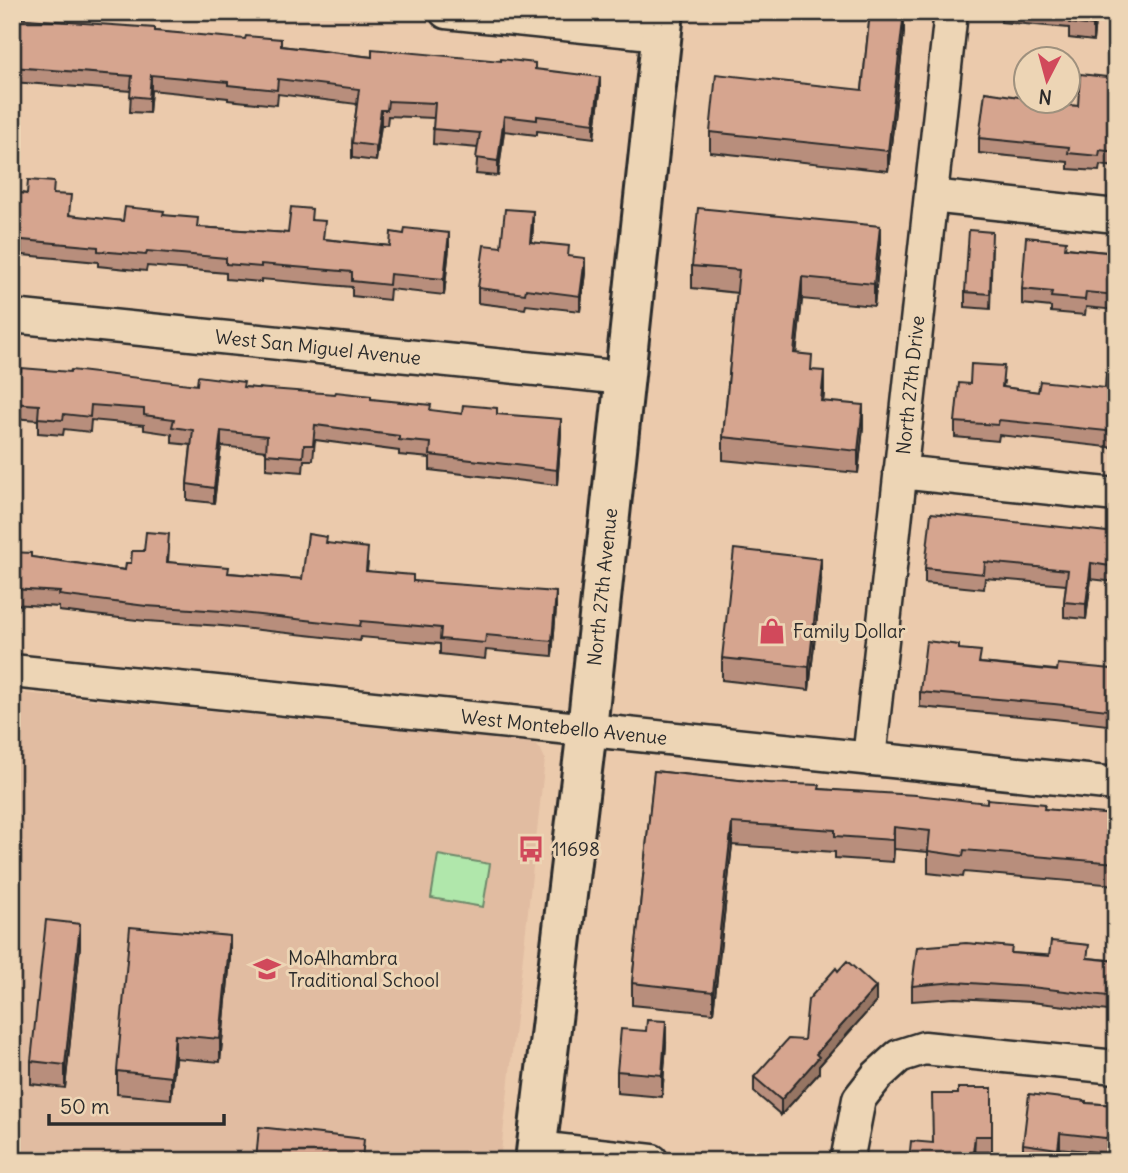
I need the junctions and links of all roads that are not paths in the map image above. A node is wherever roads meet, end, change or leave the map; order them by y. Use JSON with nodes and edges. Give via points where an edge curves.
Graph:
{"nodes":[{"id":1,"x":446,"y":12,"type":"edge"},
{"id":2,"x":951,"y":12,"type":"edge"},
{"id":3,"x":663,"y":23,"type":"edge"},
{"id":4,"x":931,"y":196,"type":"junction"},
{"id":5,"x":1116,"y":216,"type":"edge"},
{"id":6,"x":12,"y":316,"type":"edge"},
{"id":7,"x":624,"y":378,"type":"junction"},
{"id":8,"x":900,"y":472,"type":"junction"},
{"id":9,"x":1116,"y":495,"type":"edge"},
{"id":10,"x":12,"y":671,"type":"edge"},
{"id":11,"x":587,"y":729,"type":"junction"},
{"id":12,"x":869,"y":759,"type":"junction"},
{"id":13,"x":1116,"y":784,"type":"edge"},
{"id":14,"x":1116,"y":1067,"type":"edge"},
{"id":15,"x":536,"y":1154,"type":"edge"},
{"id":16,"x":652,"y":1161,"type":"edge"},
{"id":17,"x":847,"y":1161,"type":"edge"}],
"edges":[{"from":1,"to":3,"type":"street"},
{"from":2,"to":4,"type":"street","name":"North 27th Drive"},
{"from":3,"to":7,"type":"main road","name":"North 27th Avenue"},
{"from":4,"to":5,"type":"street"},
{"from":4,"to":8,"type":"street","name":"North 27th Drive"},
{"from":6,"to":7,"type":"street","name":"West San Miguel Avenue"},
{"from":7,"to":11,"type":"main road","name":"North 27th Avenue"},
{"from":8,"to":9,"type":"street"},
{"from":8,"to":12,"type":"street","name":"North 27th Drive"},
{"from":10,"to":11,"type":"street","name":"West Montebello Avenue"},
{"from":11,"to":12,"type":"street","name":"West Montebello Avenue"},
{"from":11,"to":15,"type":"main road","name":"North 27th Avenue"},
{"from":12,"to":13,"type":"street","name":"West Montebello Avenue"},
{"from":14,"to":17,"type":"street","via":[[924,1048],[899,1056],[859,1099]]},
{"from":15,"to":16,"type":"street"}]}
